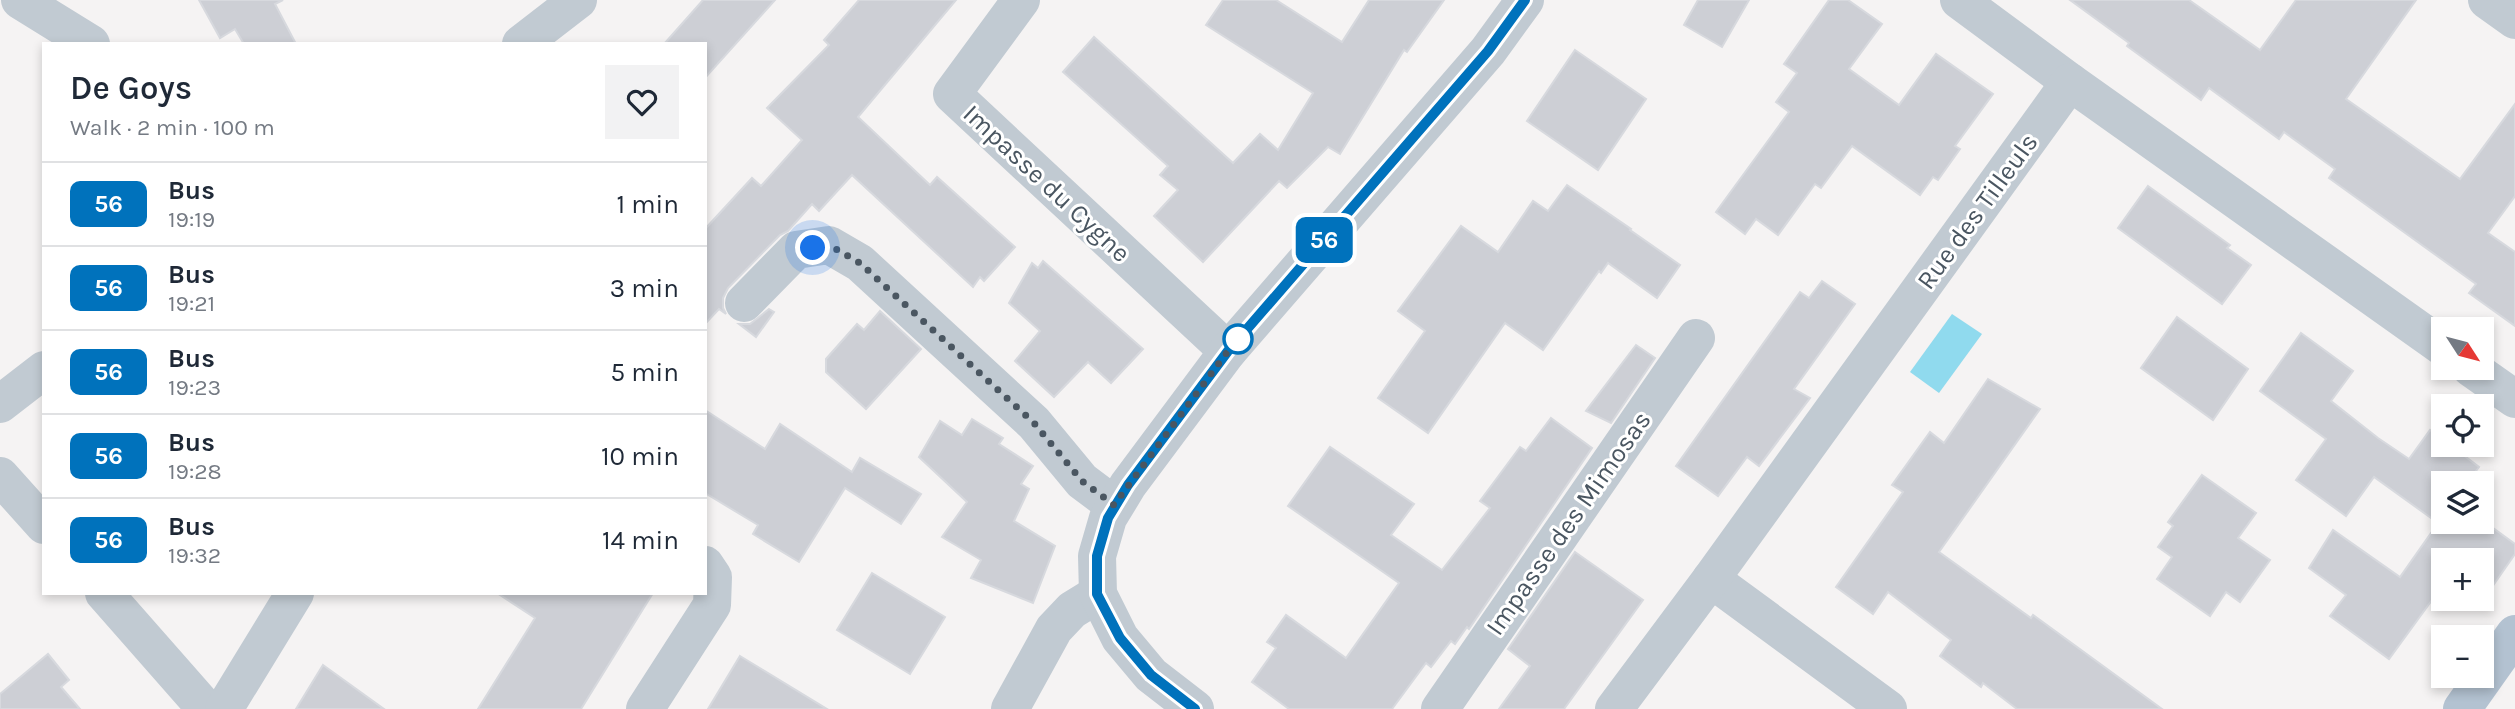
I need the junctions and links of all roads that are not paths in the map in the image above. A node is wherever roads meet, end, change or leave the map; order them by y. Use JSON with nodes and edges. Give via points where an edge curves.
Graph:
{"nodes":[{"id":1,"x":20,"y":0,"type":"edge"},
{"id":2,"x":578,"y":0,"type":"edge"},
{"id":3,"x":1021,"y":0,"type":"edge"},
{"id":4,"x":1525,"y":0,"type":"edge"},
{"id":5,"x":1959,"y":0,"type":"edge"},
{"id":6,"x":2487,"y":0,"type":"edge"},
{"id":7,"x":2515,"y":20,"type":"edge"},
{"id":8,"x":88,"y":42,"type":"edge"},
{"id":9,"x":524,"y":42,"type":"edge"},
{"id":10,"x":2070,"y":82,"type":"junction"},
{"id":11,"x":744,"y":303,"type":"dead end"},
{"id":12,"x":1696,"y":338,"type":"dead end"},
{"id":13,"x":2431,"y":339,"type":"edge"},
{"id":14,"x":1228,"y":351,"type":"junction"},
{"id":15,"x":42,"y":372,"type":"edge"},
{"id":16,"x":2488,"y":380,"type":"edge"},
{"id":17,"x":2515,"y":399,"type":"edge"},
{"id":18,"x":0,"y":404,"type":"edge"},
{"id":19,"x":0,"y":475,"type":"edge"},
{"id":20,"x":1114,"y":505,"type":"junction"},
{"id":21,"x":42,"y":523,"type":"edge"},
{"id":22,"x":707,"y":568,"type":"edge"},
{"id":23,"x":1711,"y":579,"type":"junction"},
{"id":24,"x":1097,"y":594,"type":"junction"},
{"id":25,"x":106,"y":595,"type":"edge"},
{"id":26,"x":294,"y":595,"type":"edge"},
{"id":27,"x":2515,"y":634,"type":"edge"},
{"id":28,"x":206,"y":709,"type":"edge"},
{"id":29,"x":225,"y":709,"type":"edge"},
{"id":30,"x":645,"y":709,"type":"edge"},
{"id":31,"x":1010,"y":709,"type":"edge"},
{"id":32,"x":1195,"y":709,"type":"edge"},
{"id":33,"x":1440,"y":709,"type":"edge"},
{"id":34,"x":1614,"y":709,"type":"edge"},
{"id":35,"x":1888,"y":709,"type":"edge"},
{"id":36,"x":2462,"y":709,"type":"edge"}],
"edges":[{"from":1,"to":8,"type":"street"},
{"from":2,"to":9,"type":"street"},
{"from":3,"to":14,"type":"street","name":"Impasse du Cygne","via":[[952,94]]},
{"from":4,"to":14,"type":"street","via":[[1488,51]]},
{"from":5,"to":10,"type":"street"},
{"from":6,"to":7,"type":"street"},
{"from":10,"to":13,"type":"street"},
{"from":10,"to":23,"type":"street","name":"Rue des Tilleuls"},
{"from":11,"to":20,"type":"street","via":[[796,250],[829,245],[860,263],[1034,423],[1082,481]]},
{"from":12,"to":33,"type":"street","name":"Impasse des Mimosas"},
{"from":14,"to":20,"type":"street"},
{"from":15,"to":18,"type":"street"},
{"from":16,"to":17,"type":"street"},
{"from":19,"to":21,"type":"street"},
{"from":20,"to":24,"type":"street","via":[[1097,556]]},
{"from":22,"to":30,"type":"street","via":[[713,577],[712,604]]},
{"from":23,"to":34,"type":"street","name":"Rue des Tilleuls"},
{"from":23,"to":35,"type":"street"},
{"from":24,"to":31,"type":"street","via":[[1054,629]]},
{"from":24,"to":32,"type":"street","via":[[1120,638],[1151,675]]},
{"from":25,"to":28,"type":"street"},
{"from":26,"to":29,"type":"street"},
{"from":27,"to":36,"type":"main road"}]}
